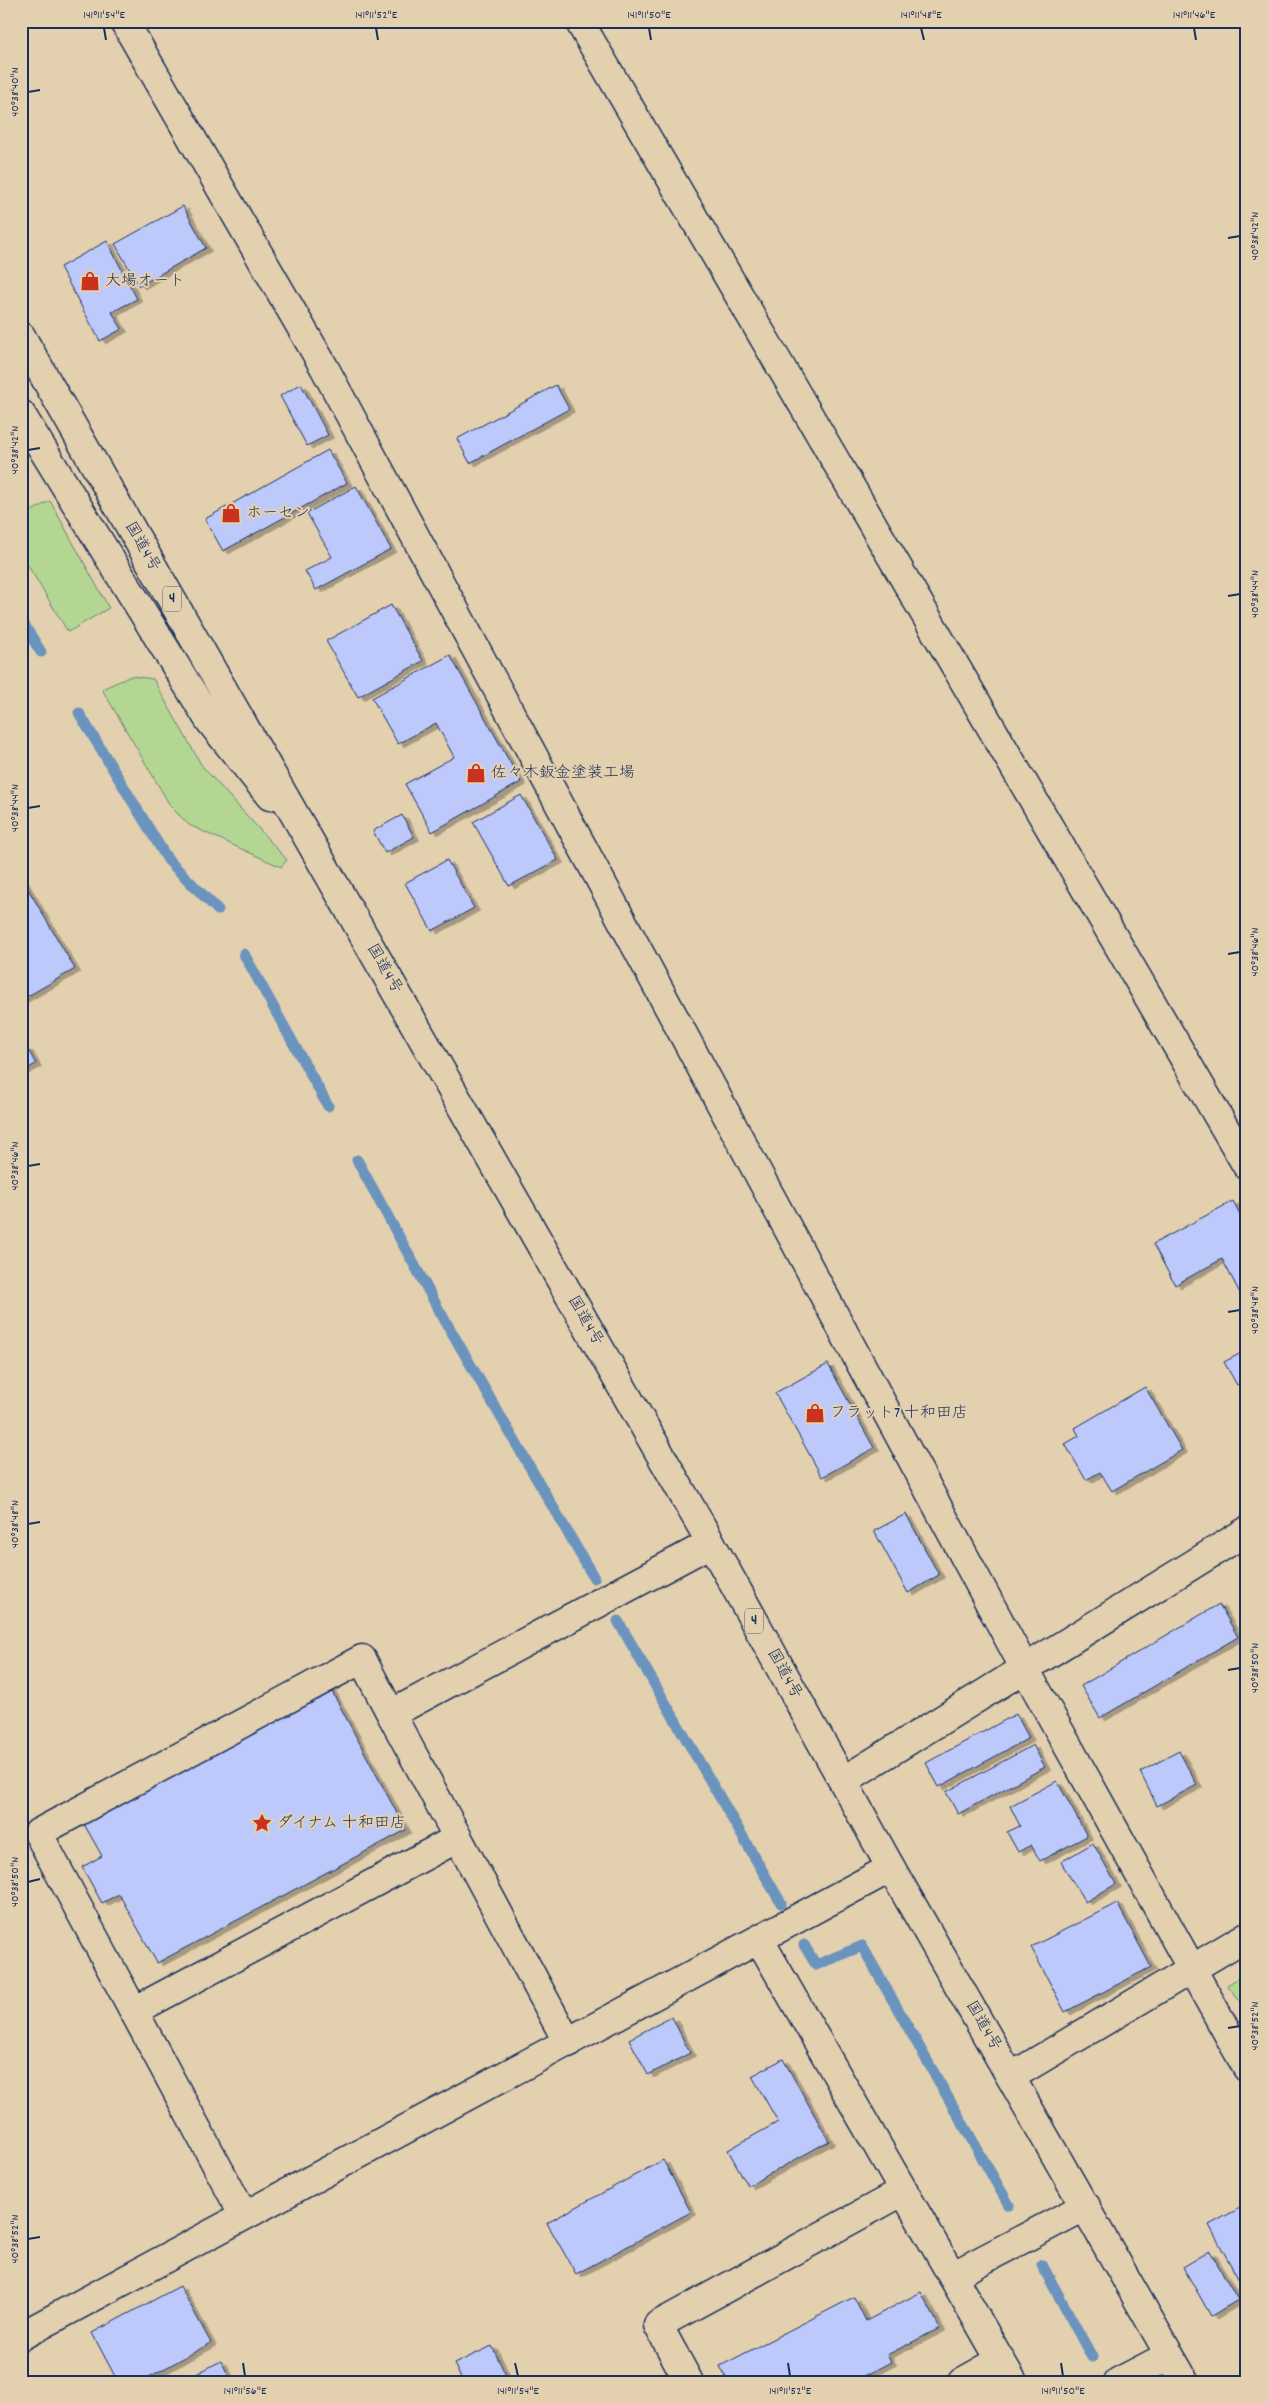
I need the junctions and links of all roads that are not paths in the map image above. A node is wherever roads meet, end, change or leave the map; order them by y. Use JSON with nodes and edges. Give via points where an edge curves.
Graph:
{"nodes":[{"id":1,"x":124,"y":21,"type":"edge"},
{"id":2,"x":579,"y":21,"type":"edge"},
{"id":3,"x":21,"y":336,"type":"edge"},
{"id":4,"x":21,"y":414,"type":"edge"},
{"id":5,"x":323,"y":862,"type":"junction"},
{"id":6,"x":1247,"y":1166,"type":"edge"},
{"id":7,"x":1247,"y":1531,"type":"edge"},
{"id":8,"x":710,"y":1543,"type":"junction"},
{"id":9,"x":1025,"y":1669,"type":"junction"},
{"id":10,"x":391,"y":1714,"type":"junction"},
{"id":11,"x":843,"y":1781,"type":"junction"},
{"id":12,"x":458,"y":1838,"type":"junction"},
{"id":13,"x":892,"y":1868,"type":"junction"},
{"id":14,"x":1247,"y":1936,"type":"edge"},
{"id":15,"x":759,"y":1939,"type":"junction"},
{"id":16,"x":1193,"y":1970,"type":"junction"},
{"id":17,"x":134,"y":2012,"type":"junction"},
{"id":18,"x":568,"y":2043,"type":"junction"},
{"id":19,"x":1247,"y":2068,"type":"edge"},
{"id":20,"x":1012,"y":2076,"type":"junction"},
{"id":21,"x":904,"y":2191,"type":"junction"},
{"id":22,"x":1086,"y":2206,"type":"junction"},
{"id":23,"x":244,"y":2216,"type":"junction"},
{"id":24,"x":952,"y":2276,"type":"junction"},
{"id":25,"x":21,"y":2336,"type":"edge"},
{"id":26,"x":1170,"y":2355,"type":"junction"},
{"id":27,"x":1007,"y":2371,"type":"edge"},
{"id":28,"x":689,"y":2382,"type":"edge"},
{"id":29,"x":962,"y":2382,"type":"edge"},
{"id":30,"x":1118,"y":2382,"type":"edge"},
{"id":31,"x":1185,"y":2382,"type":"edge"}],
"edges":[{"from":1,"to":9,"type":"main road","via":[[324,367]]},
{"from":2,"to":6,"type":"main road"},
{"from":3,"to":5,"type":"main road","name":"国道4号","number":"4"},
{"from":4,"to":5,"type":"main road","name":"国道4号","number":"4","via":[[209,720]]},
{"from":5,"to":8,"type":"main road","name":"国道4号","number":"4"},
{"from":7,"to":9,"type":"main road"},
{"from":8,"to":10,"type":"main road"},
{"from":8,"to":11,"type":"main road","name":"国道4号","number":"4"},
{"from":9,"to":11,"type":"main road"},
{"from":9,"to":16,"type":"main road"},
{"from":10,"to":12,"type":"main road"},
{"from":10,"to":17,"type":"main road","via":[[362,1659],[38,1833]]},
{"from":11,"to":13,"type":"main road","name":"国道4号","number":"4"},
{"from":12,"to":17,"type":"main road"},
{"from":12,"to":18,"type":"main road"},
{"from":13,"to":15,"type":"main road"},
{"from":13,"to":20,"type":"main road","name":"国道4号","number":"4"},
{"from":14,"to":16,"type":"main road"},
{"from":15,"to":18,"type":"main road"},
{"from":15,"to":21,"type":"main road"},
{"from":16,"to":19,"type":"main road"},
{"from":16,"to":20,"type":"main road"},
{"from":17,"to":23,"type":"main road"},
{"from":18,"to":23,"type":"main road"},
{"from":20,"to":22,"type":"main road","name":"国道4号","number":"4"},
{"from":21,"to":24,"type":"main road"},
{"from":21,"to":28,"type":"main road","via":[[658,2325]]},
{"from":22,"to":24,"type":"main road"},
{"from":22,"to":26,"type":"main road","name":"国道4号","number":"4"},
{"from":23,"to":25,"type":"main road"},
{"from":24,"to":27,"type":"main road"},
{"from":26,"to":30,"type":"main road"},
{"from":26,"to":31,"type":"main road","name":"国道4号","number":"4"},
{"from":27,"to":29,"type":"main road"}]}
